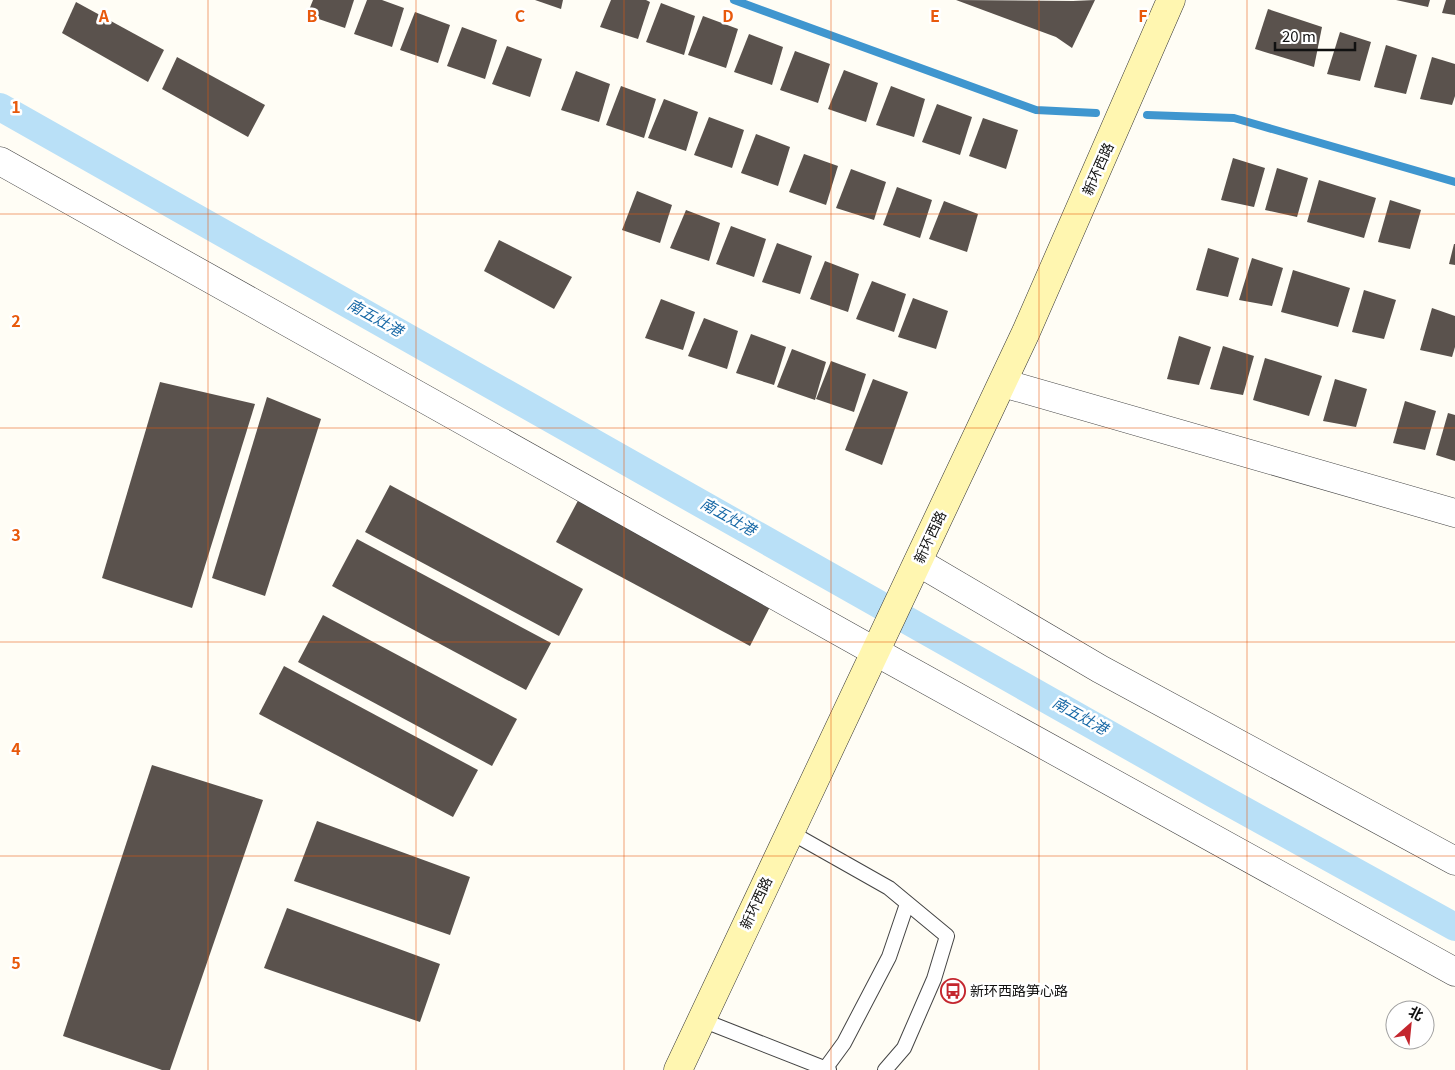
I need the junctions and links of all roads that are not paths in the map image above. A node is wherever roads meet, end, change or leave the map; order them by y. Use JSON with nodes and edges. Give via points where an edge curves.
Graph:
{"nodes":[{"id":1,"x":1171,"y":0,"type":"edge"},
{"id":2,"x":0,"y":161,"type":"edge"},
{"id":3,"x":1003,"y":383,"type":"junction"},
{"id":4,"x":1455,"y":513,"type":"edge"},
{"id":5,"x":913,"y":572,"type":"junction"},
{"id":6,"x":879,"y":645,"type":"junction"},
{"id":7,"x":790,"y":832,"type":"junction"},
{"id":8,"x":1455,"y":861,"type":"edge"},
{"id":9,"x":907,"y":904,"type":"junction"},
{"id":10,"x":1455,"y":972,"type":"edge"},
{"id":11,"x":702,"y":1020,"type":"junction"},
{"id":12,"x":827,"y":1069,"type":"edge"},
{"id":13,"x":678,"y":1070,"type":"edge"},
{"id":14,"x":885,"y":1070,"type":"edge"}],
"edges":[{"from":1,"to":3,"type":"street","name":"新环西路"},
{"from":2,"to":6,"type":"street"},
{"from":3,"to":4,"type":"street"},
{"from":3,"to":5,"type":"street","name":"新环西路"},
{"from":5,"to":6,"type":"street","name":"新环西路"},
{"from":5,"to":8,"type":"street"},
{"from":6,"to":7,"type":"street","name":"新环西路"},
{"from":6,"to":10,"type":"street"},
{"from":7,"to":9,"type":"lane","via":[[889,888]]},
{"from":7,"to":11,"type":"street","name":"新环西路"},
{"from":9,"to":12,"type":"lane","via":[[889,957]]},
{"from":9,"to":14,"type":"lane","via":[[947,936],[934,979],[904,1048]]},
{"from":11,"to":12,"type":"lane"},
{"from":11,"to":13,"type":"street","name":"新环西路"}]}
